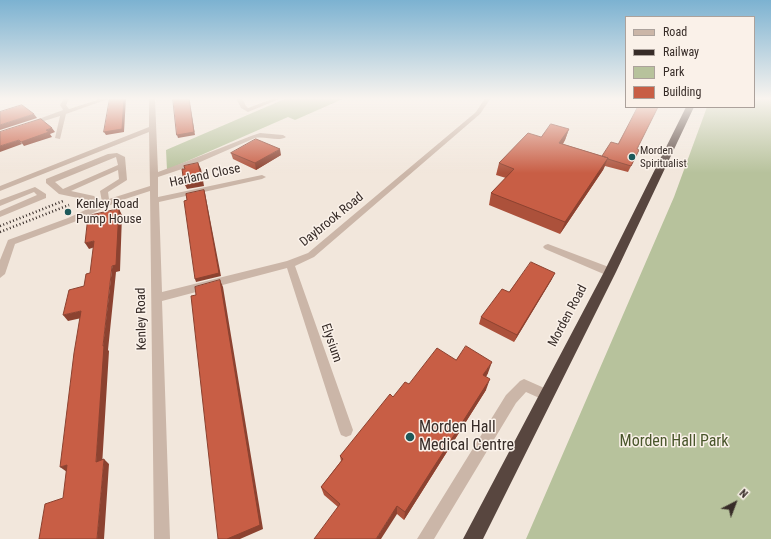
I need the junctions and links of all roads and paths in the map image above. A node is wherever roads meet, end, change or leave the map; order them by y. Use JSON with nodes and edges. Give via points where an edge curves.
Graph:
{"nodes":[{"id":1,"x":31,"y":123,"type":"edge"},
{"id":2,"x":61,"y":123,"type":"edge"},
{"id":3,"x":153,"y":123,"type":"edge"},
{"id":4,"x":466,"y":123,"type":"edge"},
{"id":5,"x":682,"y":123,"type":"edge"},
{"id":6,"x":20,"y":127,"type":"edge"},
{"id":7,"x":153,"y":128,"type":"junction"},
{"id":8,"x":283,"y":137,"type":"dead end"},
{"id":9,"x":58,"y":138,"type":"dead end"},
{"id":10,"x":122,"y":166,"type":"junction"},
{"id":11,"x":262,"y":177,"type":"dead end"},
{"id":12,"x":154,"y":181,"type":"junction"},
{"id":13,"x":0,"y":189,"type":"edge"},
{"id":14,"x":62,"y":192,"type":"junction"},
{"id":15,"x":154,"y":200,"type":"junction"},
{"id":16,"x":0,"y":202,"type":"edge"},
{"id":17,"x":102,"y":205,"type":"junction"},
{"id":18,"x":0,"y":214,"type":"edge"},
{"id":19,"x":548,"y":247,"type":"dead end"},
{"id":20,"x":290,"y":264,"type":"junction"},
{"id":21,"x":610,"y":272,"type":"junction"},
{"id":22,"x":0,"y":274,"type":"edge"},
{"id":23,"x":156,"y":298,"type":"junction"},
{"id":24,"x":546,"y":395,"type":"junction"},
{"id":25,"x":346,"y":430,"type":"dead end"},
{"id":26,"x":162,"y":539,"type":"edge"},
{"id":27,"x":425,"y":539,"type":"edge"},
{"id":28,"x":473,"y":539,"type":"edge"}],
"edges":[{"from":1,"to":6,"type":"street"},
{"from":2,"to":9,"type":"street"},
{"from":3,"to":7,"type":"street","name":"Kenley Road"},
{"from":4,"to":20,"type":"street","name":"Daybrook Road","via":[[318,249],[306,258]]},
{"from":5,"to":21,"type":"highway","name":"Morden Road"},
{"from":7,"to":12,"type":"street","name":"Kenley Road"},
{"from":7,"to":13,"type":"street"},
{"from":8,"to":12,"type":"street","via":[[253,137]]},
{"from":10,"to":14,"type":"street"},
{"from":10,"to":14,"type":"street","via":[[121,157],[111,156],[49,181]]},
{"from":10,"to":17,"type":"street","via":[[123,180],[104,190]]},
{"from":11,"to":15,"type":"street","name":"Harland Close"},
{"from":12,"to":15,"type":"street","name":"Kenley Road"},
{"from":12,"to":17,"type":"street"},
{"from":14,"to":17,"type":"street","via":[[91,198]]},
{"from":15,"to":23,"type":"street","name":"Kenley Road"},
{"from":16,"to":18,"type":"street","via":[[34,189],[43,196]]},
{"from":17,"to":22,"type":"street","via":[[71,220],[11,242]]},
{"from":19,"to":21,"type":"street"},
{"from":20,"to":23,"type":"street","name":"Daybrook Road"},
{"from":20,"to":25,"type":"street","name":"Elysium"},
{"from":21,"to":24,"type":"highway","name":"Morden Road"},
{"from":23,"to":26,"type":"street","name":"Kenley Road"},
{"from":24,"to":27,"type":"street","via":[[524,385],[511,398]]},
{"from":24,"to":28,"type":"highway","name":"Morden Road"}]}
